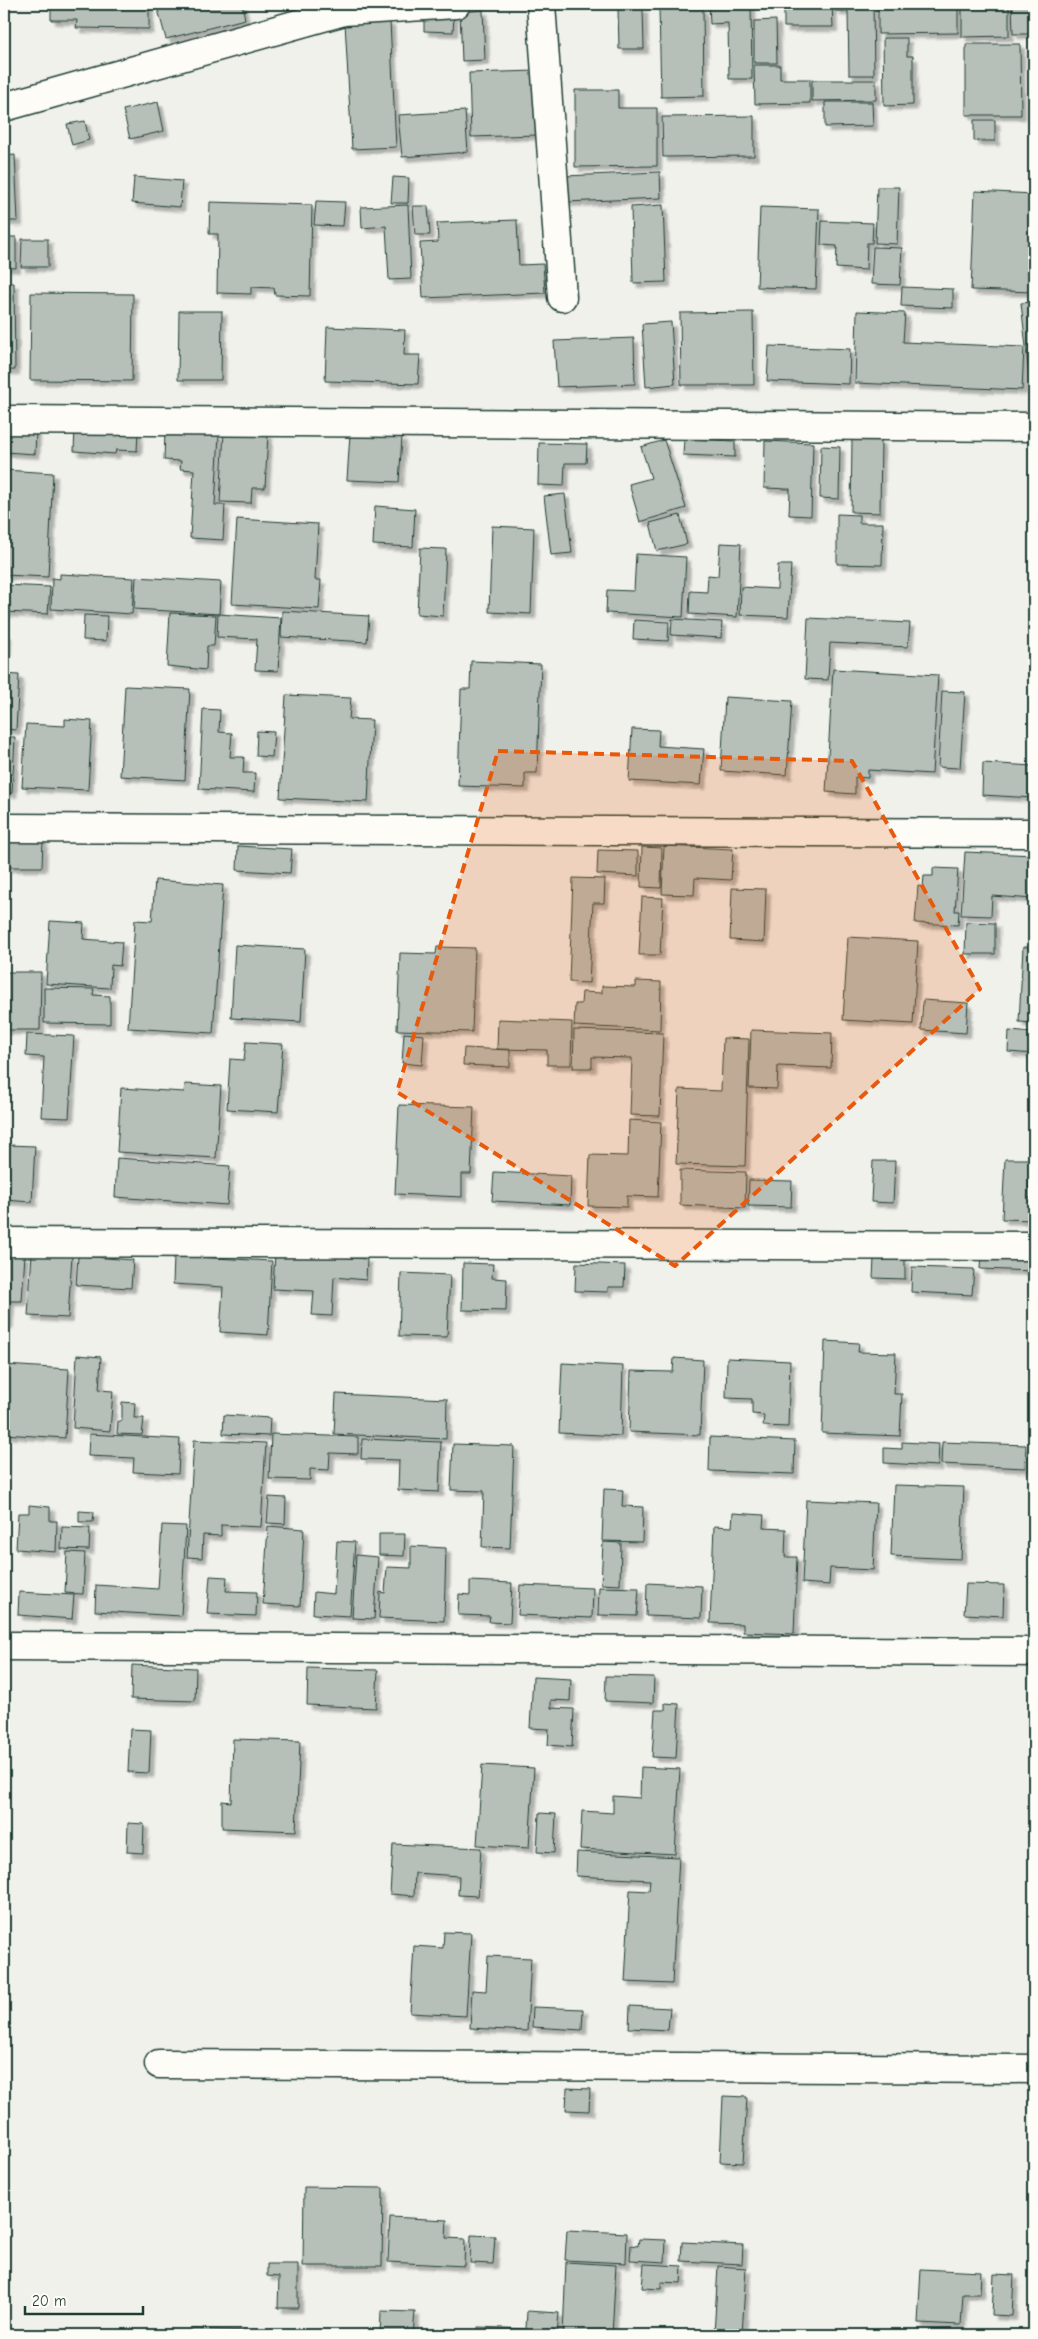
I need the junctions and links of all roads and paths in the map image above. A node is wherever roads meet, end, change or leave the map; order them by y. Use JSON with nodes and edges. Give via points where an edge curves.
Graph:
{"nodes":[{"id":1,"x":456,"y":4,"type":"edge"},
{"id":2,"x":541,"y":4,"type":"edge"},
{"id":3,"x":344,"y":7,"type":"edge"},
{"id":4,"x":4,"y":107,"type":"edge"},
{"id":5,"x":562,"y":297,"type":"dead end"},
{"id":6,"x":4,"y":420,"type":"edge"},
{"id":7,"x":1034,"y":427,"type":"edge"},
{"id":8,"x":4,"y":828,"type":"edge"},
{"id":9,"x":1034,"y":833,"type":"edge"},
{"id":10,"x":4,"y":1242,"type":"edge"},
{"id":11,"x":1034,"y":1246,"type":"edge"},
{"id":12,"x":4,"y":1646,"type":"edge"},
{"id":13,"x":1034,"y":1652,"type":"edge"},
{"id":14,"x":159,"y":2064,"type":"dead end"},
{"id":15,"x":1034,"y":2069,"type":"edge"}],
"edges":[{"from":1,"to":3,"type":"street"},
{"from":2,"to":5,"type":"street"},
{"from":3,"to":4,"type":"street"},
{"from":6,"to":7,"type":"street"},
{"from":8,"to":9,"type":"street"},
{"from":10,"to":11,"type":"street"},
{"from":12,"to":13,"type":"street"},
{"from":14,"to":15,"type":"street"}]}
